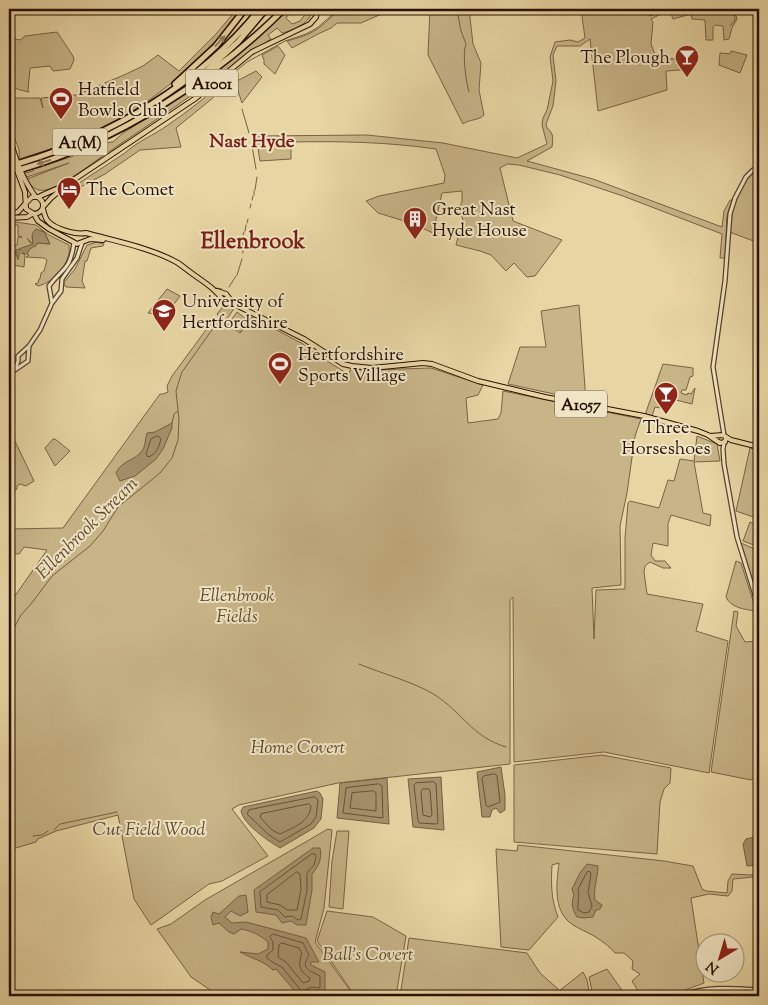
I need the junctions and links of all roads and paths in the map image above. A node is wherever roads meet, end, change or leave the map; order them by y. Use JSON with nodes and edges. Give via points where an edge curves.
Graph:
{"nodes":[{"id":1,"x":13,"y":9,"type":"edge"},
{"id":2,"x":246,"y":9,"type":"edge"},
{"id":3,"x":260,"y":9,"type":"edge"},
{"id":4,"x":266,"y":9,"type":"edge"},
{"id":5,"x":284,"y":9,"type":"edge"},
{"id":6,"x":317,"y":10,"type":"edge"},
{"id":7,"x":9,"y":35,"type":"edge"},
{"id":8,"x":210,"y":72,"type":"junction"},
{"id":9,"x":9,"y":88,"type":"edge"},
{"id":10,"x":9,"y":98,"type":"edge"},
{"id":11,"x":172,"y":98,"type":"junction"},
{"id":12,"x":136,"y":113,"type":"junction"},
{"id":13,"x":9,"y":134,"type":"edge"},
{"id":14,"x":9,"y":149,"type":"edge"},
{"id":15,"x":66,"y":155,"type":"junction"},
{"id":16,"x":759,"y":166,"type":"edge"},
{"id":17,"x":69,"y":183,"type":"junction"},
{"id":18,"x":36,"y":197,"type":"junction"},
{"id":19,"x":26,"y":203,"type":"junction"},
{"id":20,"x":43,"y":208,"type":"junction"},
{"id":21,"x":33,"y":214,"type":"junction"},
{"id":22,"x":9,"y":216,"type":"edge"},
{"id":23,"x":79,"y":234,"type":"junction"},
{"id":24,"x":108,"y":240,"type":"junction"},
{"id":25,"x":74,"y":242,"type":"junction"},
{"id":26,"x":82,"y":242,"type":"junction"},
{"id":27,"x":53,"y":282,"type":"junction"},
{"id":28,"x":61,"y":285,"type":"junction"},
{"id":29,"x":50,"y":293,"type":"junction"},
{"id":30,"x":58,"y":295,"type":"junction"},
{"id":31,"x":52,"y":303,"type":"junction"},
{"id":32,"x":29,"y":346,"type":"junction"},
{"id":33,"x":22,"y":353,"type":"junction"},
{"id":34,"x":28,"y":355,"type":"junction"},
{"id":35,"x":18,"y":361,"type":"junction"},
{"id":36,"x":23,"y":364,"type":"junction"},
{"id":37,"x":15,"y":370,"type":"junction"},
{"id":38,"x":9,"y":374,"type":"edge"},
{"id":39,"x":722,"y":438,"type":"junction"},
{"id":40,"x":759,"y":446,"type":"edge"},
{"id":41,"x":759,"y":608,"type":"edge"},
{"id":42,"x":759,"y":990,"type":"edge"},
{"id":43,"x":680,"y":996,"type":"edge"}],
"edges":[{"from":1,"to":7,"type":"street"},
{"from":12,"to":2,"type":"highway","one_way":true,"via":[[193,69]]},
{"from":3,"to":12,"type":"highway","number":"A1(M)","via":[[201,68]]},
{"from":4,"to":11,"type":"highway","number":"A1(M)","via":[[225,54]]},
{"from":5,"to":8,"type":"highway","via":[[253,39]]},
{"from":6,"to":17,"type":"main road","number":"A1001","via":[[310,24],[252,52],[196,98]]},
{"from":8,"to":11,"type":"highway"},
{"from":8,"to":15,"type":"highway","via":[[183,94],[129,128]]},
{"from":9,"to":10,"type":"main road"},
{"from":11,"to":15,"type":"highway","number":"A1(M)","via":[[114,133]]},
{"from":15,"to":12,"type":"highway","number":"A1(M)","one_way":true,"via":[[21,166]]},
{"from":13,"to":18,"type":"main road","via":[[20,171]]},
{"from":14,"to":19,"type":"main road"},
{"from":16,"to":39,"type":"street","via":[[749,173],[735,198],[727,235],[726,274],[713,367]]},
{"from":17,"to":18,"type":"main road","number":"A1001"},
{"from":17,"to":20,"type":"main road","number":"A1001"},
{"from":18,"to":19,"type":"main road"},
{"from":18,"to":20,"type":"main road","via":[[42,201]]},
{"from":19,"to":21,"type":"main road","via":[[28,211]]},
{"from":19,"to":22,"type":"main road"},
{"from":20,"to":21,"type":"main road"},
{"from":20,"to":23,"type":"main road","number":"A1057","via":[[52,225]]},
{"from":21,"to":22,"type":"main road"},
{"from":21,"to":25,"type":"main road","via":[[48,229]]},
{"from":23,"to":24,"type":"main road","number":"A1057"},
{"from":23,"to":25,"type":"main road","via":[[74,237]]},
{"from":23,"to":26,"type":"main road"},
{"from":24,"to":26,"type":"main road","number":"A1057"},
{"from":24,"to":39,"type":"main road","number":"A1057","via":[[144,249],[178,263],[222,294],[223,300],[227,298],[304,339],[343,364],[372,368],[432,364],[478,381],[628,412]]},
{"from":25,"to":26,"type":"main road"},
{"from":25,"to":27,"type":"street","via":[[72,258]]},
{"from":26,"to":28,"type":"street","via":[[77,258]]},
{"from":27,"to":28,"type":"street"},
{"from":27,"to":29,"type":"street","via":[[49,286]]},
{"from":28,"to":30,"type":"street"},
{"from":29,"to":30,"type":"street"},
{"from":29,"to":31,"type":"street"},
{"from":30,"to":31,"type":"street"},
{"from":31,"to":32,"type":"street"},
{"from":32,"to":33,"type":"street"},
{"from":32,"to":34,"type":"street"},
{"from":33,"to":34,"type":"street"},
{"from":33,"to":35,"type":"street"},
{"from":34,"to":36,"type":"street","via":[[28,361]]},
{"from":35,"to":36,"type":"street"},
{"from":35,"to":37,"type":"street"},
{"from":36,"to":37,"type":"street"},
{"from":37,"to":38,"type":"street"},
{"from":39,"to":40,"type":"main road","number":"A1057"},
{"from":39,"to":41,"type":"street","via":[[737,538]]},
{"from":42,"to":43,"type":"street","via":[[720,987]]}]}
